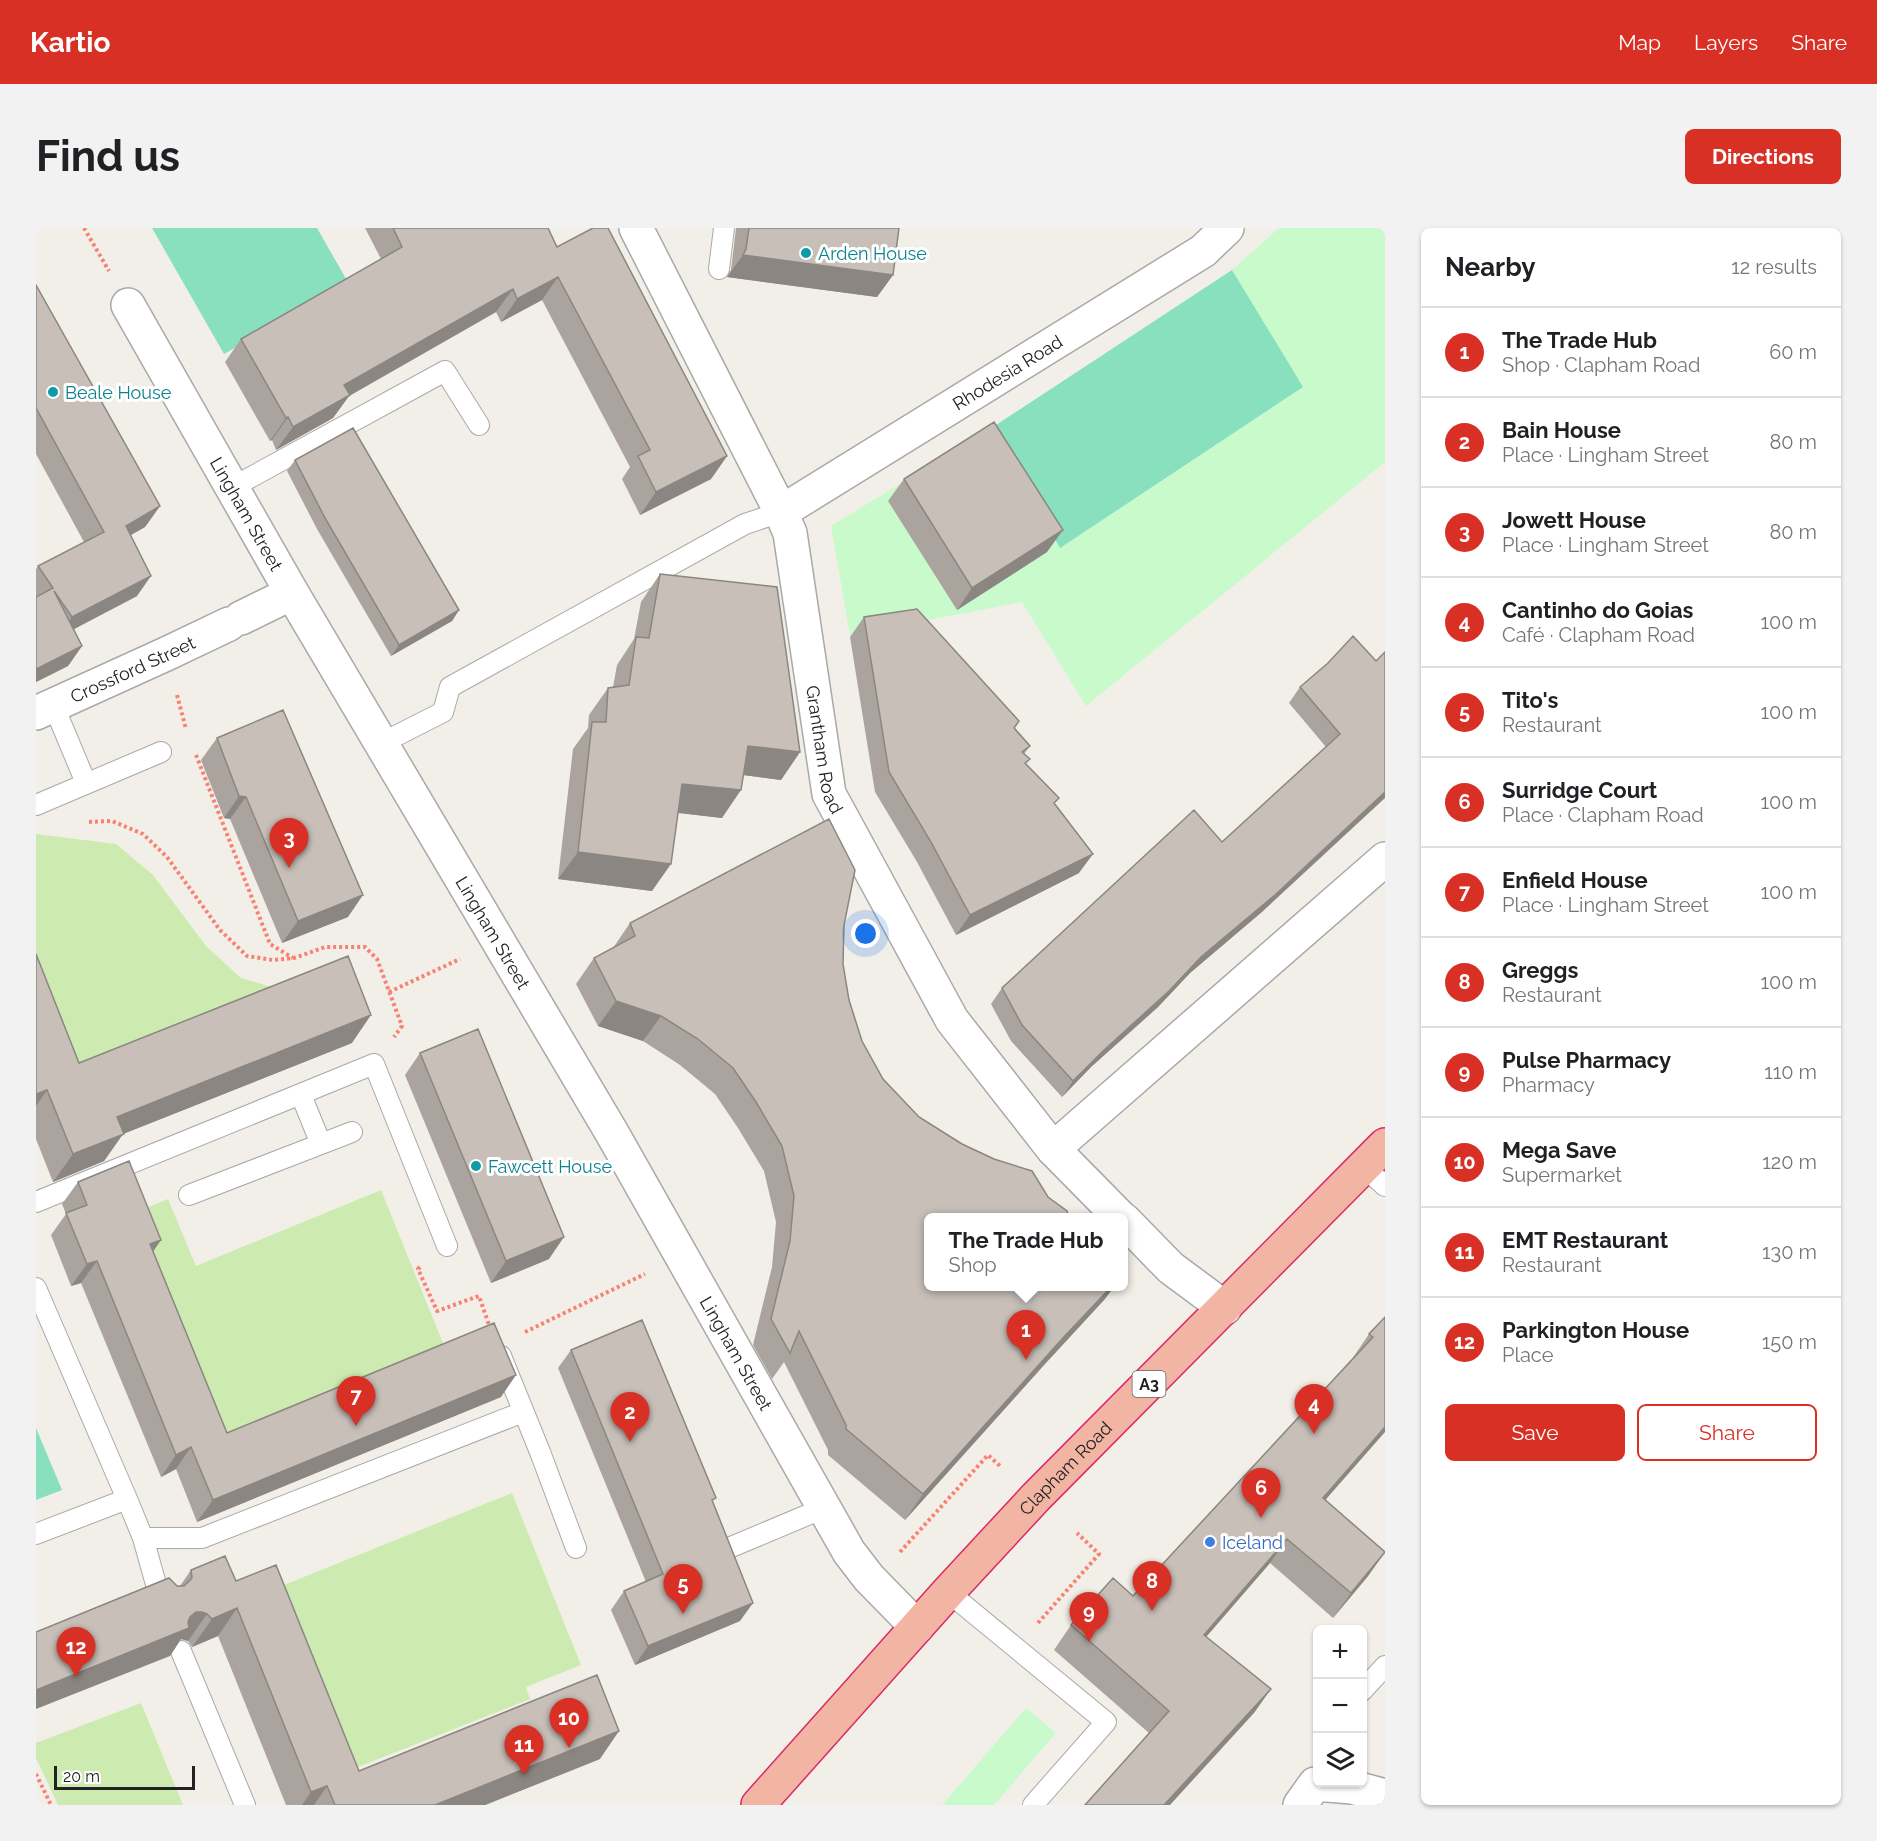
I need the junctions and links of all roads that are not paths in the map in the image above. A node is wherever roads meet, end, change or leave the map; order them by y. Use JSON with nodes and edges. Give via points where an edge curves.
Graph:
{"nodes":[{"id":1,"x":636,"y":228,"type":"edge"},
{"id":2,"x":724,"y":228,"type":"edge"},
{"id":3,"x":1227,"y":228,"type":"edge"},
{"id":4,"x":719,"y":269,"type":"dead end"},
{"id":5,"x":128,"y":305,"type":"road end"},
{"id":6,"x":479,"y":425,"type":"dead end"},
{"id":7,"x":233,"y":487,"type":"junction"},
{"id":8,"x":781,"y":512,"type":"junction"},
{"id":9,"x":292,"y":593,"type":"junction"},
{"id":10,"x":44,"y":708,"type":"edge"},
{"id":11,"x":382,"y":743,"type":"junction"},
{"id":12,"x":161,"y":752,"type":"dead end"},
{"id":13,"x":86,"y":783,"type":"junction"},
{"id":14,"x":36,"y":805,"type":"edge"},
{"id":15,"x":1385,"y":859,"type":"edge"},
{"id":16,"x":301,"y":1095,"type":"junction"},
{"id":17,"x":352,"y":1132,"type":"dead end"},
{"id":18,"x":321,"y":1144,"type":"junction"},
{"id":19,"x":1053,"y":1149,"type":"junction"},
{"id":20,"x":1378,"y":1166,"type":"edge"},
{"id":21,"x":189,"y":1195,"type":"dead end"},
{"id":22,"x":36,"y":1202,"type":"edge"},
{"id":23,"x":1116,"y":1213,"type":"edge"},
{"id":24,"x":1128,"y":1225,"type":"edge"},
{"id":25,"x":447,"y":1246,"type":"road end"},
{"id":26,"x":36,"y":1288,"type":"edge"},
{"id":27,"x":1225,"y":1308,"type":"junction"},
{"id":28,"x":494,"y":1338,"type":"edge"},
{"id":29,"x":523,"y":1412,"type":"junction"},
{"id":30,"x":127,"y":1499,"type":"junction"},
{"id":31,"x":824,"y":1508,"type":"junction"},
{"id":32,"x":36,"y":1534,"type":"edge"},
{"id":33,"x":142,"y":1538,"type":"junction"},
{"id":34,"x":576,"y":1548,"type":"dead end"},
{"id":35,"x":724,"y":1550,"type":"edge"},
{"id":36,"x":948,"y":1592,"type":"junction"},
{"id":37,"x":161,"y":1602,"type":"edge"},
{"id":38,"x":917,"y":1627,"type":"junction"},
{"id":39,"x":181,"y":1651,"type":"edge"},
{"id":40,"x":1385,"y":1666,"type":"edge"},
{"id":41,"x":1367,"y":1686,"type":"edge"},
{"id":42,"x":1311,"y":1789,"type":"edge"},
{"id":43,"x":1385,"y":1796,"type":"edge"},
{"id":44,"x":245,"y":1805,"type":"edge"},
{"id":45,"x":758,"y":1805,"type":"edge"},
{"id":46,"x":1033,"y":1805,"type":"edge"}],
"edges":[{"from":1,"to":8,"type":"street","name":"Grantham Road"},
{"from":2,"to":4,"type":"lane"},
{"from":3,"to":8,"type":"street","name":"Rhodesia Road","via":[[1203,251]]},
{"from":5,"to":7,"type":"street","name":"Lingham Street"},
{"from":6,"to":7,"type":"lane","via":[[445,371]]},
{"from":7,"to":9,"type":"street","name":"Lingham Street"},
{"from":8,"to":11,"type":"lane","via":[[745,524],[450,687],[443,712]]},
{"from":8,"to":19,"type":"street","name":"Grantham Road","via":[[790,533],[830,794],[952,1020]]},
{"from":9,"to":10,"type":"street","name":"Crossford Street"},
{"from":9,"to":11,"type":"street","name":"Lingham Street"},
{"from":10,"to":13,"type":"lane"},
{"from":11,"to":31,"type":"street","name":"Lingham Street","via":[[612,1132]]},
{"from":12,"to":13,"type":"lane"},
{"from":13,"to":14,"type":"lane"},
{"from":15,"to":19,"type":"street"},
{"from":16,"to":18,"type":"lane"},
{"from":16,"to":22,"type":"lane"},
{"from":16,"to":25,"type":"lane","via":[[374,1064]]},
{"from":17,"to":18,"type":"lane"},
{"from":18,"to":21,"type":"lane"},
{"from":19,"to":23,"type":"street","name":"Grantham Road"},
{"from":20,"to":27,"type":"highway","name":"Clapham Road","number":"A3"},
{"from":24,"to":27,"type":"street","name":"Grantham Road","via":[[1171,1268]]},
{"from":26,"to":30,"type":"lane"},
{"from":27,"to":36,"type":"highway","name":"Clapham Road","number":"A3"},
{"from":28,"to":29,"type":"lane"},
{"from":29,"to":33,"type":"lane","via":[[202,1538]]},
{"from":29,"to":34,"type":"lane"},
{"from":30,"to":32,"type":"lane"},
{"from":30,"to":33,"type":"lane"},
{"from":31,"to":35,"type":"lane"},
{"from":31,"to":38,"type":"street","name":"Lingham Street","via":[[869,1578]]},
{"from":33,"to":37,"type":"lane"},
{"from":36,"to":38,"type":"highway","name":"Clapham Road","number":"A3"},
{"from":36,"to":46,"type":"lane","via":[[1106,1722]]},
{"from":38,"to":45,"type":"highway","name":"Clapham Road","number":"A3"},
{"from":39,"to":44,"type":"lane"},
{"from":40,"to":41,"type":"lane"},
{"from":42,"to":43,"type":"street","via":[[1352,1787]]}]}
